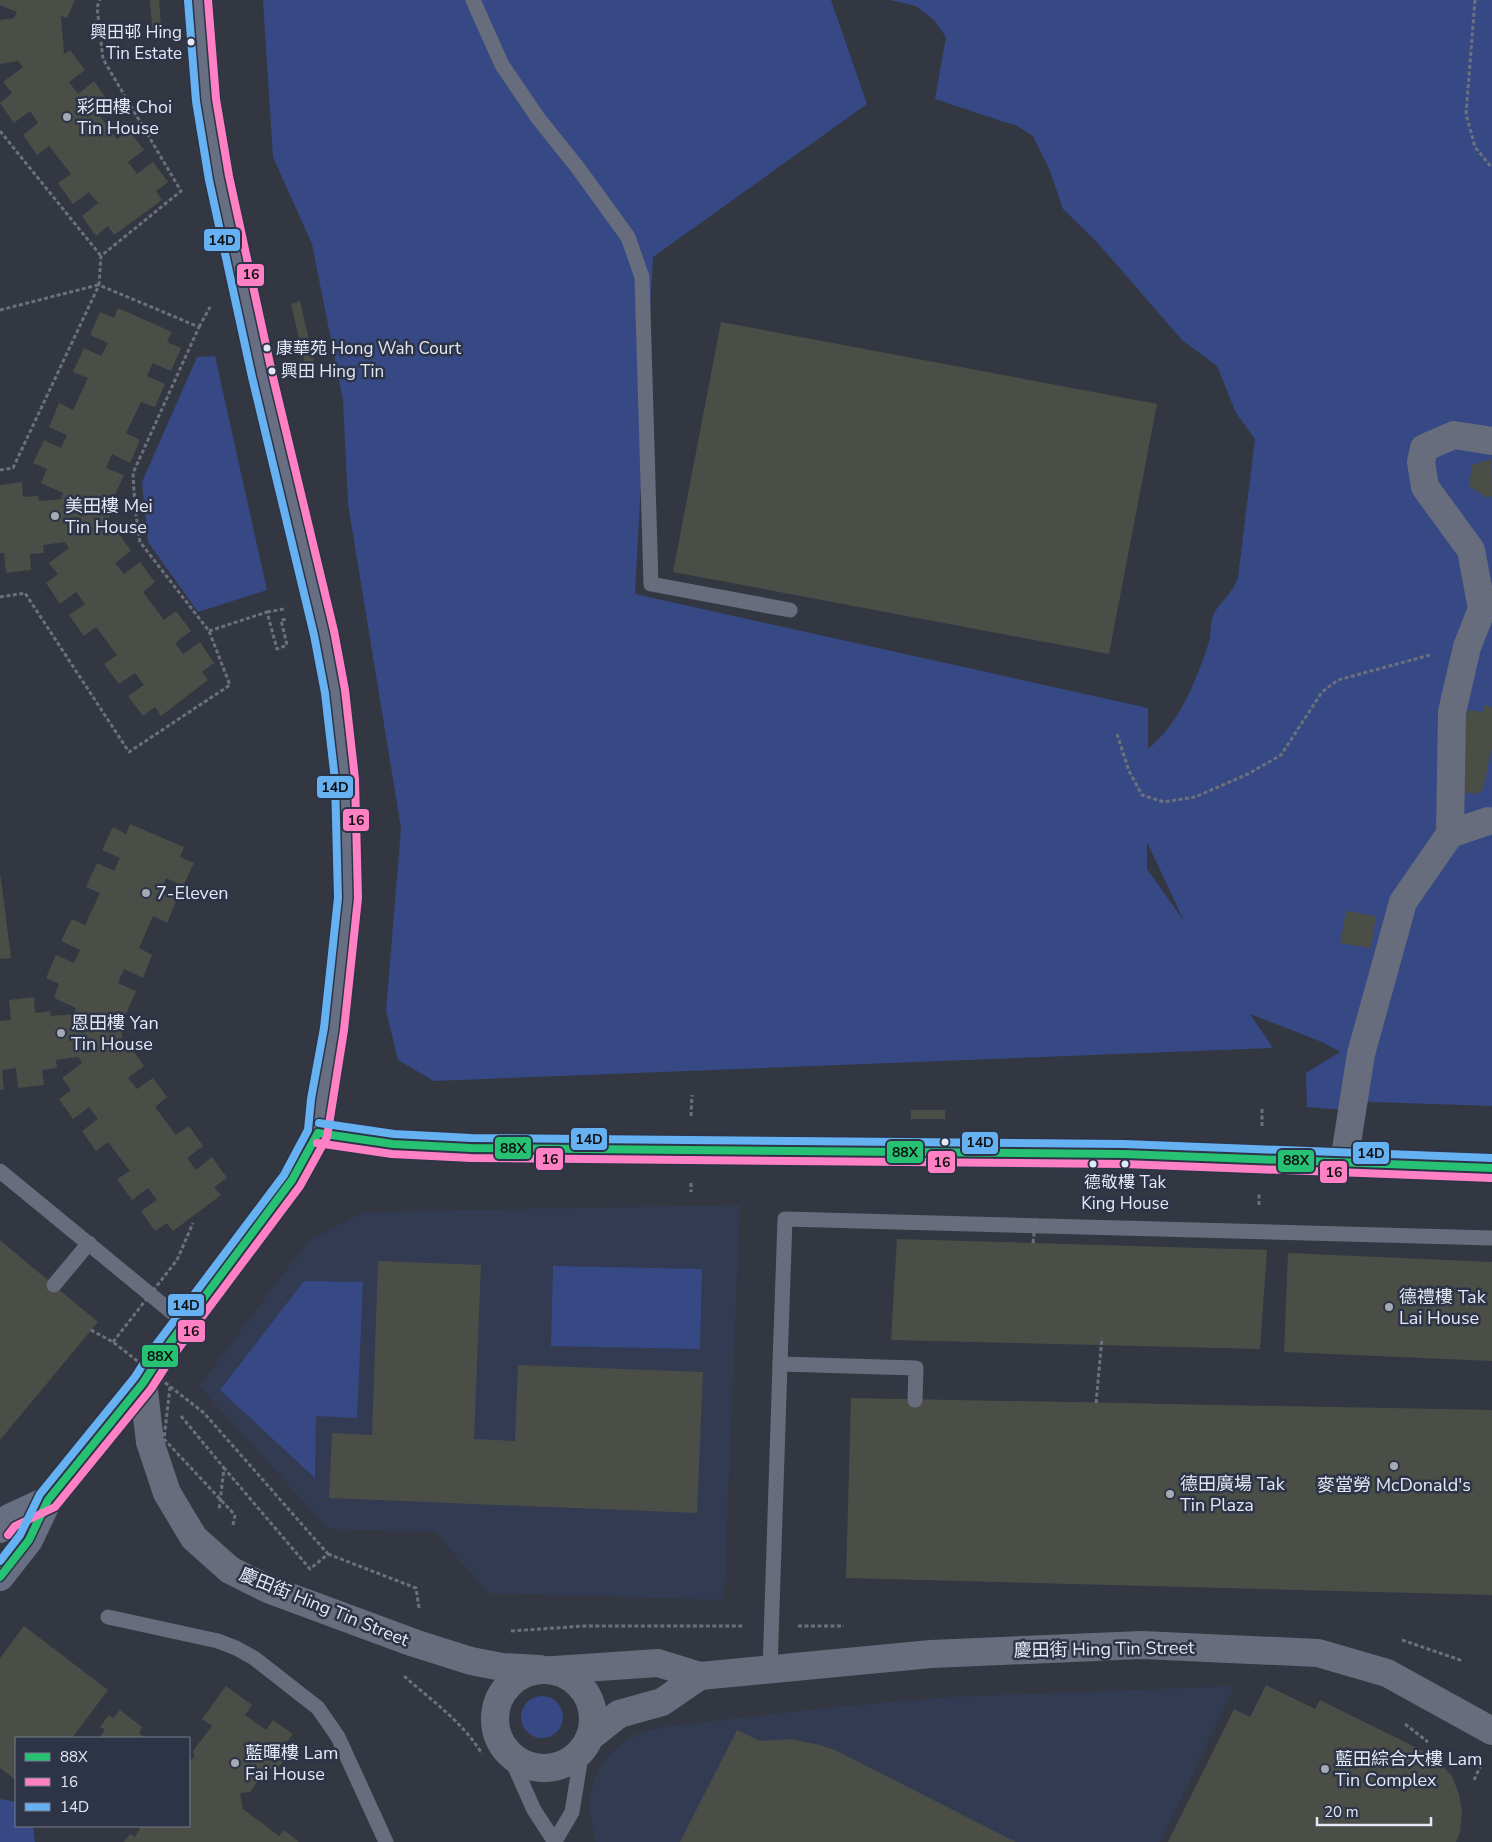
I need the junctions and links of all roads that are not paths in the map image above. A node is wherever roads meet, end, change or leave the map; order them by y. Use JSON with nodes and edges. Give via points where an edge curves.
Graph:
{"nodes":[{"id":1,"x":198,"y":0,"type":"edge"},
{"id":2,"x":473,"y":0,"type":"edge"},
{"id":3,"x":1492,"y":441,"type":"edge"},
{"id":4,"x":790,"y":610,"type":"dead end"},
{"id":5,"x":1488,"y":821,"type":"dead end"},
{"id":6,"x":1450,"y":834,"type":"junction"},
{"id":7,"x":318,"y":1133,"type":"junction"},
{"id":8,"x":1344,"y":1162,"type":"junction"},
{"id":9,"x":1492,"y":1168,"type":"edge"},
{"id":10,"x":0,"y":1171,"type":"edge"},
{"id":11,"x":1492,"y":1238,"type":"edge"},
{"id":12,"x":89,"y":1243,"type":"junction"},
{"id":13,"x":54,"y":1286,"type":"dead end"},
{"id":14,"x":185,"y":1323,"type":"junction"},
{"id":15,"x":780,"y":1364,"type":"junction"},
{"id":16,"x":143,"y":1383,"type":"junction"},
{"id":17,"x":915,"y":1400,"type":"dead end"},
{"id":18,"x":48,"y":1500,"type":"junction"},
{"id":19,"x":0,"y":1529,"type":"edge"},
{"id":20,"x":0,"y":1578,"type":"edge"},
{"id":21,"x":108,"y":1617,"type":"dead end"},
{"id":22,"x":547,"y":1669,"type":"junction"},
{"id":23,"x":770,"y":1670,"type":"junction"},
{"id":24,"x":700,"y":1676,"type":"junction"},
{"id":25,"x":1492,"y":1731,"type":"edge"},
{"id":26,"x":586,"y":1743,"type":"junction"},
{"id":27,"x":497,"y":1756,"type":"junction"},
{"id":28,"x":555,"y":1841,"type":"edge"},
{"id":29,"x":386,"y":1842,"type":"edge"}],
"edges":[{"from":1,"to":7,"type":"main road","via":[[206,100],[219,178],[324,633],[345,779],[348,898],[334,1029]]},
{"from":2,"to":4,"type":"lane","via":[[502,64],[538,118],[628,237],[642,277],[651,584]]},
{"from":3,"to":6,"type":"street","via":[[1454,434],[1424,448],[1421,462],[1425,487],[1472,550],[1482,609],[1467,647],[1452,712]]},
{"from":5,"to":6,"type":"street"},
{"from":6,"to":8,"type":"street","via":[[1403,902],[1361,1054]]},
{"from":7,"to":8,"type":"main road","via":[[392,1144],[471,1148],[1116,1154]]},
{"from":7,"to":14,"type":"main road","via":[[292,1180]]},
{"from":8,"to":9,"type":"main road"},
{"from":10,"to":12,"type":"lane"},
{"from":11,"to":15,"type":"lane","via":[[785,1219]]},
{"from":12,"to":13,"type":"lane"},
{"from":12,"to":14,"type":"lane"},
{"from":14,"to":16,"type":"main road"},
{"from":15,"to":17,"type":"lane","via":[[916,1368]]},
{"from":15,"to":23,"type":"lane"},
{"from":16,"to":18,"type":"main road"},
{"from":16,"to":22,"type":"street","name":"慶田街 Hing Tin Street","via":[[150,1442],[167,1493],[194,1538],[230,1570],[268,1589],[470,1661],[502,1667]]},
{"from":18,"to":19,"type":"main road","via":[[8,1518]]},
{"from":18,"to":20,"type":"main road","via":[[29,1540]]},
{"from":21,"to":29,"type":"lane","via":[[218,1641],[236,1648],[254,1658],[318,1708],[338,1737]]},
{"from":22,"to":24,"type":"street","name":"慶田街 Hing Tin Street","via":[[658,1663]]},
{"from":22,"to":26,"type":"street","name":"慶田街 Hing Tin Street","via":[[577,1683],[587,1694],[594,1722]]},
{"from":22,"to":27,"type":"street","name":"慶田街 Hing Tin Street","via":[[526,1672],[514,1678],[504,1689],[494,1716],[501,1744]]},
{"from":23,"to":24,"type":"street","name":"慶田街 Hing Tin Street"},
{"from":23,"to":25,"type":"street","name":"慶田街 Hing Tin Street","via":[[931,1654],[1142,1645],[1318,1653],[1387,1673]]},
{"from":24,"to":26,"type":"street","name":"慶田街 Hing Tin Street","via":[[662,1702],[619,1714]]},
{"from":26,"to":27,"type":"street","name":"慶田街 Hing Tin Street","via":[[570,1760],[539,1769]]},
{"from":26,"to":28,"type":"lane","via":[[572,1812]]},
{"from":27,"to":28,"type":"lane"}]}
